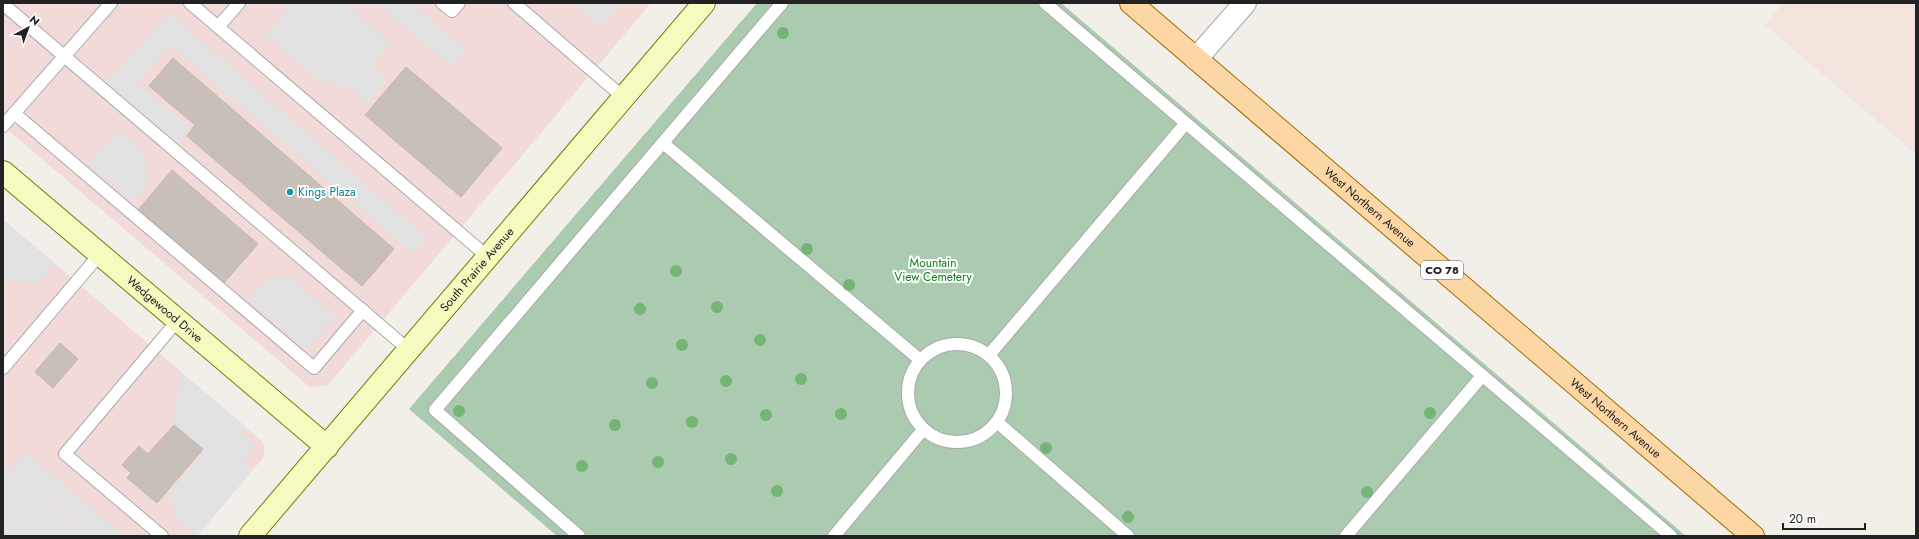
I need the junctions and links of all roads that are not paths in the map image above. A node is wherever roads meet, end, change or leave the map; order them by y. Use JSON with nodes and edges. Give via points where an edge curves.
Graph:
{"nodes":[{"id":1,"x":111,"y":3,"type":"edge"},
{"id":2,"x":190,"y":3,"type":"edge"},
{"id":3,"x":239,"y":3,"type":"edge"},
{"id":4,"x":442,"y":3,"type":"edge"},
{"id":5,"x":459,"y":3,"type":"edge"},
{"id":6,"x":514,"y":3,"type":"edge"},
{"id":7,"x":704,"y":3,"type":"edge"},
{"id":8,"x":782,"y":3,"type":"edge"},
{"id":9,"x":1044,"y":3,"type":"edge"},
{"id":10,"x":1131,"y":3,"type":"edge"},
{"id":11,"x":1245,"y":3,"type":"edge"},
{"id":12,"x":3,"y":4,"type":"edge"},
{"id":13,"x":218,"y":27,"type":"junction"},
{"id":14,"x":64,"y":56,"type":"junction"},
{"id":15,"x":1196,"y":59,"type":"junction"},
{"id":16,"x":624,"y":98,"type":"junction"},
{"id":17,"x":14,"y":113,"type":"junction"},
{"id":18,"x":1186,"y":123,"type":"junction"},
{"id":19,"x":3,"y":126,"type":"edge"},
{"id":20,"x":663,"y":142,"type":"junction"},
{"id":21,"x":3,"y":172,"type":"edge"},
{"id":22,"x":100,"y":254,"type":"junction"},
{"id":23,"x":488,"y":258,"type":"junction"},
{"id":24,"x":363,"y":310,"type":"junction"},
{"id":25,"x":178,"y":320,"type":"junction"},
{"id":26,"x":409,"y":350,"type":"junction"},
{"id":27,"x":989,"y":355,"type":"junction"},
{"id":28,"x":919,"y":359,"type":"junction"},
{"id":29,"x":3,"y":368,"type":"edge"},
{"id":30,"x":1482,"y":376,"type":"junction"},
{"id":31,"x":997,"y":422,"type":"junction"},
{"id":32,"x":922,"y":431,"type":"junction"},
{"id":33,"x":327,"y":447,"type":"junction"},
{"id":34,"x":257,"y":534,"type":"edge"},
{"id":35,"x":162,"y":536,"type":"edge"},
{"id":36,"x":579,"y":536,"type":"edge"},
{"id":37,"x":834,"y":536,"type":"edge"},
{"id":38,"x":1128,"y":536,"type":"edge"},
{"id":39,"x":1346,"y":536,"type":"edge"},
{"id":40,"x":1671,"y":536,"type":"edge"},
{"id":41,"x":1753,"y":536,"type":"edge"}],
"edges":[{"from":1,"to":14,"type":"lane"},
{"from":2,"to":13,"type":"lane"},
{"from":3,"to":13,"type":"lane"},
{"from":4,"to":5,"type":"lane","via":[[452,11]]},
{"from":6,"to":16,"type":"lane"},
{"from":7,"to":16,"type":"main road","name":"South Prairie Avenue"},
{"from":8,"to":20,"type":"lane"},
{"from":9,"to":18,"type":"lane"},
{"from":10,"to":15,"type":"main road","name":"West Northern Avenue","number":"CO 78"},
{"from":11,"to":15,"type":"street"},
{"from":12,"to":14,"type":"lane"},
{"from":13,"to":23,"type":"lane"},
{"from":14,"to":17,"type":"lane"},
{"from":14,"to":24,"type":"lane"},
{"from":15,"to":41,"type":"main road","name":"West Northern Avenue","number":"CO 78"},
{"from":16,"to":23,"type":"main road","name":"South Prairie Avenue"},
{"from":17,"to":19,"type":"lane"},
{"from":17,"to":24,"type":"lane","via":[[314,368]]},
{"from":18,"to":27,"type":"lane"},
{"from":18,"to":30,"type":"lane"},
{"from":20,"to":28,"type":"lane"},
{"from":20,"to":36,"type":"lane","via":[[435,410]]},
{"from":21,"to":22,"type":"main road","name":"Wedgewood Drive"},
{"from":22,"to":25,"type":"main road","name":"Wedgewood Drive"},
{"from":22,"to":29,"type":"lane"},
{"from":23,"to":26,"type":"main road","name":"South Prairie Avenue"},
{"from":24,"to":26,"type":"lane"},
{"from":25,"to":33,"type":"main road","name":"Wedgewood Drive"},
{"from":25,"to":35,"type":"lane","via":[[65,454]]},
{"from":26,"to":33,"type":"main road","name":"South Prairie Avenue"},
{"from":27,"to":28,"type":"lane","via":[[971,345],[953,343],[937,347]]},
{"from":27,"to":31,"type":"lane","via":[[1003,374],[1006,387],[1005,404]]},
{"from":28,"to":32,"type":"lane","via":[[912,370],[907,390],[909,408]]},
{"from":30,"to":39,"type":"lane"},
{"from":30,"to":40,"type":"lane"},
{"from":31,"to":32,"type":"lane","via":[[988,432],[974,440],[958,443],[932,438]]},
{"from":31,"to":38,"type":"lane"},
{"from":32,"to":37,"type":"lane"},
{"from":33,"to":34,"type":"main road","name":"South Prairie Avenue"}]}
